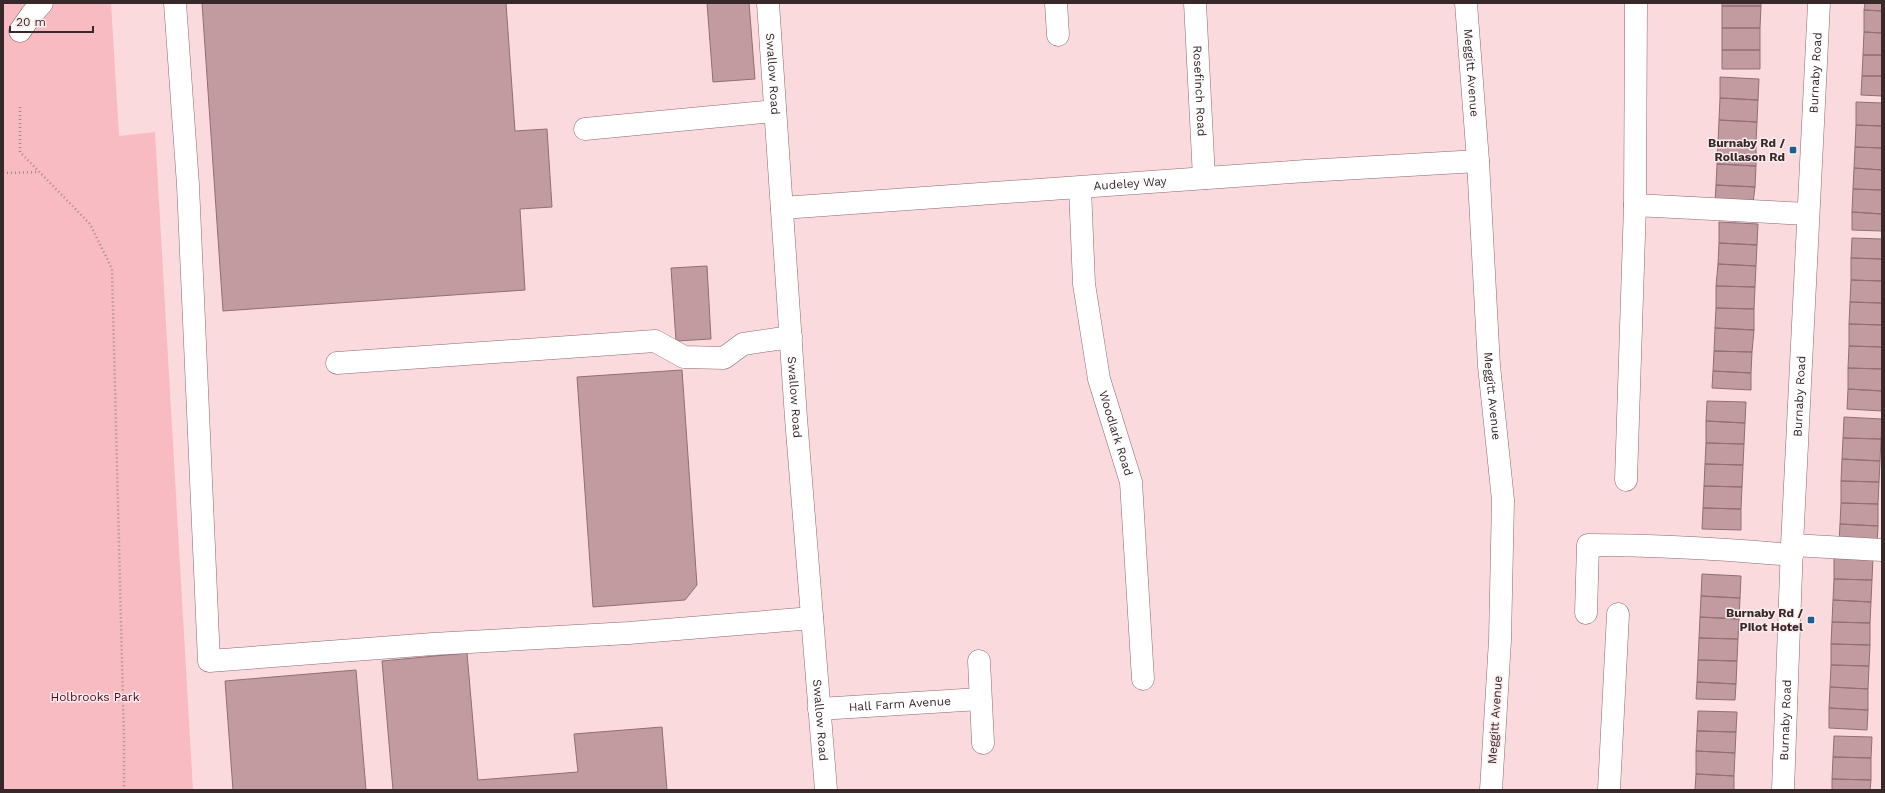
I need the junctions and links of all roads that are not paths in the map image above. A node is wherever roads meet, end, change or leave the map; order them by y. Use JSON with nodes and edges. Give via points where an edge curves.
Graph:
{"nodes":[{"id":1,"x":42,"y":3,"type":"edge"},
{"id":2,"x":175,"y":3,"type":"edge"},
{"id":3,"x":768,"y":3,"type":"edge"},
{"id":4,"x":1056,"y":3,"type":"edge"},
{"id":5,"x":1195,"y":3,"type":"edge"},
{"id":6,"x":1466,"y":3,"type":"edge"},
{"id":7,"x":1636,"y":3,"type":"edge"},
{"id":8,"x":1819,"y":3,"type":"edge"},
{"id":9,"x":20,"y":31,"type":"dead end"},
{"id":10,"x":1058,"y":35,"type":"dead end"},
{"id":11,"x":776,"y":112,"type":"junction"},
{"id":12,"x":585,"y":129,"type":"dead end"},
{"id":13,"x":1478,"y":161,"type":"junction"},
{"id":14,"x":1204,"y":178,"type":"junction"},
{"id":15,"x":1080,"y":188,"type":"junction"},
{"id":16,"x":1635,"y":205,"type":"junction"},
{"id":17,"x":782,"y":208,"type":"junction"},
{"id":18,"x":1808,"y":214,"type":"junction"},
{"id":19,"x":791,"y":337,"type":"junction"},
{"id":20,"x":337,"y":363,"type":"dead end"},
{"id":21,"x":1626,"y":480,"type":"dead end"},
{"id":22,"x":1792,"y":550,"type":"junction"},
{"id":23,"x":1882,"y":550,"type":"edge"},
{"id":24,"x":1586,"y":613,"type":"dead end"},
{"id":25,"x":1618,"y":614,"type":"dead end"},
{"id":26,"x":812,"y":618,"type":"junction"},
{"id":27,"x":979,"y":662,"type":"dead end"},
{"id":28,"x":1143,"y":679,"type":"dead end"},
{"id":29,"x":980,"y":699,"type":"junction"},
{"id":30,"x":819,"y":709,"type":"junction"},
{"id":31,"x":983,"y":743,"type":"dead end"},
{"id":32,"x":826,"y":790,"type":"edge"},
{"id":33,"x":1491,"y":790,"type":"edge"},
{"id":34,"x":1610,"y":790,"type":"edge"},
{"id":35,"x":1783,"y":790,"type":"edge"}],
"edges":[{"from":1,"to":9,"type":"street"},
{"from":2,"to":26,"type":"street","via":[[188,185],[209,661],[630,633]]},
{"from":3,"to":11,"type":"street","name":"Swallow Road"},
{"from":4,"to":10,"type":"street"},
{"from":5,"to":14,"type":"street","name":"Rosefinch Road"},
{"from":6,"to":13,"type":"street","name":"Meggitt Avenue"},
{"from":7,"to":16,"type":"street"},
{"from":8,"to":18,"type":"street","name":"Burnaby Road"},
{"from":11,"to":12,"type":"street"},
{"from":11,"to":17,"type":"street","name":"Swallow Road"},
{"from":13,"to":14,"type":"street","name":"Audeley Way"},
{"from":13,"to":33,"type":"street","name":"Meggitt Avenue","via":[[1489,366],[1503,500],[1500,640]]},
{"from":14,"to":15,"type":"street","name":"Audeley Way"},
{"from":15,"to":17,"type":"street","name":"Audeley Way"},
{"from":15,"to":28,"type":"street","name":"Woodlark Road","via":[[1084,284],[1099,378],[1131,482]]},
{"from":16,"to":18,"type":"street"},
{"from":16,"to":21,"type":"street"},
{"from":17,"to":19,"type":"street","name":"Swallow Road"},
{"from":18,"to":22,"type":"street","name":"Burnaby Road"},
{"from":19,"to":20,"type":"street","via":[[743,344],[724,358],[684,357],[655,341]]},
{"from":19,"to":26,"type":"street","name":"Swallow Road"},
{"from":22,"to":23,"type":"street"},
{"from":22,"to":24,"type":"street","via":[[1588,546]]},
{"from":22,"to":35,"type":"street","name":"Burnaby Road"},
{"from":25,"to":34,"type":"street"},
{"from":26,"to":30,"type":"street","name":"Swallow Road"},
{"from":27,"to":29,"type":"street"},
{"from":29,"to":30,"type":"street","name":"Hall Farm Avenue"},
{"from":29,"to":31,"type":"street"},
{"from":30,"to":32,"type":"street","name":"Swallow Road"}]}
